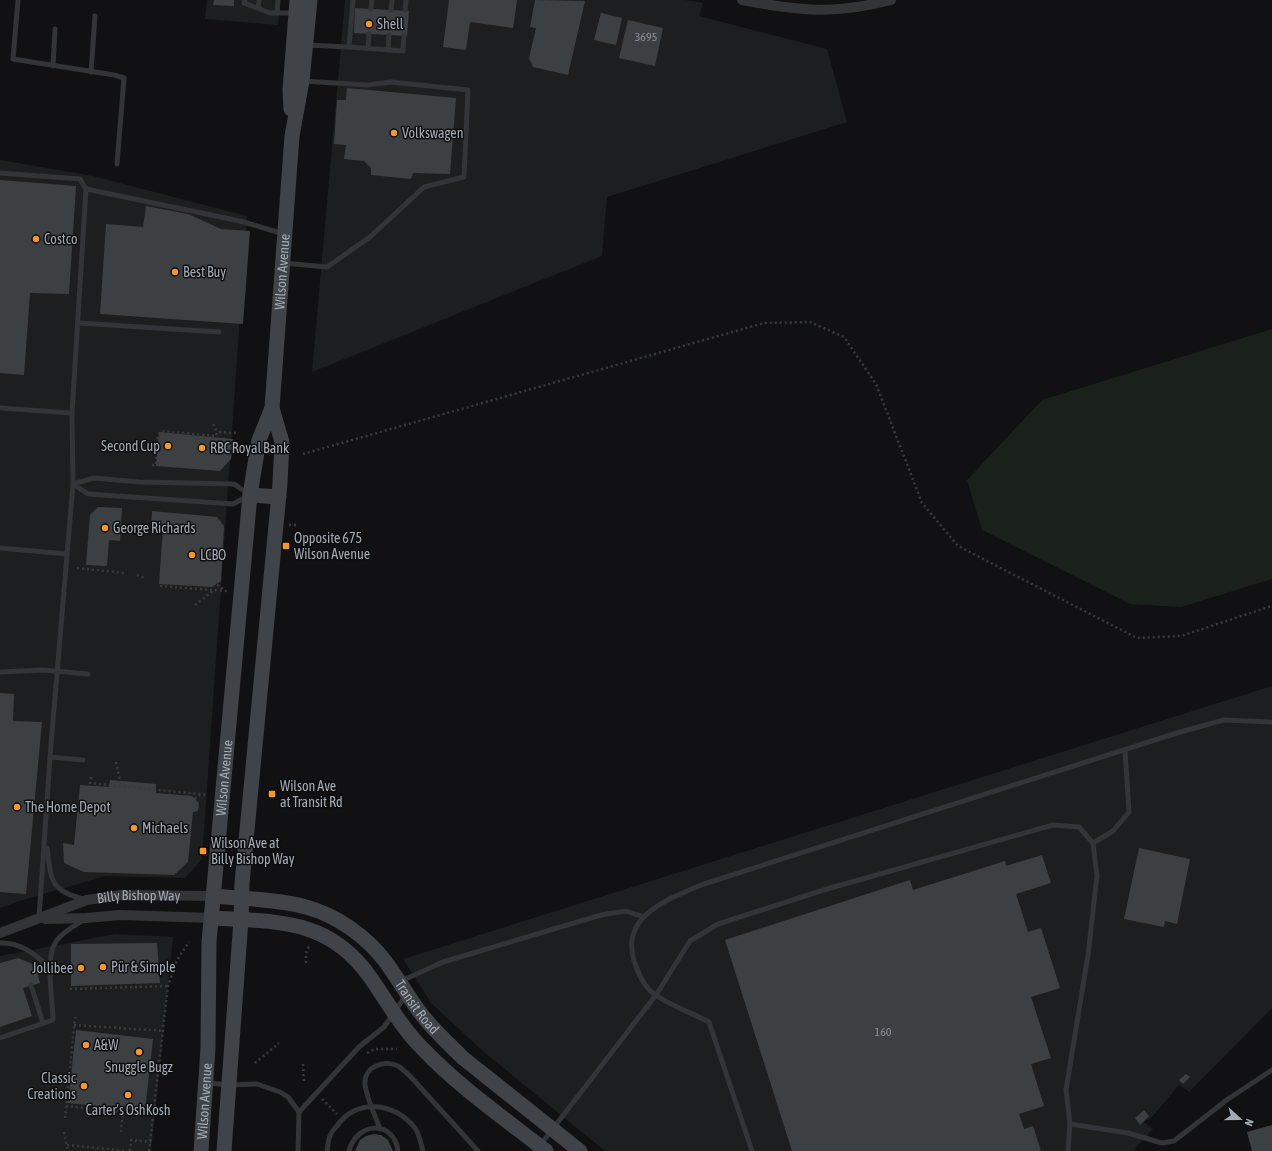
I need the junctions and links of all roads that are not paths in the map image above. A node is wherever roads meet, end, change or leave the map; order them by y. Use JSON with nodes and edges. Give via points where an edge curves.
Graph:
{"nodes":[{"id":1,"x":18,"y":0,"type":"edge"},
{"id":2,"x":245,"y":0,"type":"edge"},
{"id":3,"x":259,"y":0,"type":"edge"},
{"id":4,"x":278,"y":0,"type":"edge"},
{"id":5,"x":310,"y":0,"type":"edge"},
{"id":6,"x":353,"y":0,"type":"edge"},
{"id":7,"x":372,"y":0,"type":"edge"},
{"id":8,"x":392,"y":0,"type":"edge"},
{"id":9,"x":406,"y":0,"type":"edge"},
{"id":10,"x":742,"y":0,"type":"edge"},
{"id":11,"x":891,"y":0,"type":"edge"},
{"id":12,"x":770,"y":3,"type":"edge"},
{"id":13,"x":296,"y":6,"type":"edge"},
{"id":14,"x":258,"y":8,"type":"junction"},
{"id":15,"x":371,"y":9,"type":"dead end"},
{"id":16,"x":391,"y":10,"type":"dead end"},
{"id":17,"x":405,"y":10,"type":"dead end"},
{"id":18,"x":277,"y":13,"type":"junction"},
{"id":19,"x":95,"y":16,"type":"dead end"},
{"id":20,"x":55,"y":29,"type":"dead end"},
{"id":21,"x":369,"y":34,"type":"dead end"},
{"id":22,"x":389,"y":35,"type":"dead end"},
{"id":23,"x":404,"y":36,"type":"dead end"},
{"id":24,"x":306,"y":45,"type":"junction"},
{"id":25,"x":349,"y":47,"type":"junction"},
{"id":26,"x":368,"y":48,"type":"junction"},
{"id":27,"x":388,"y":50,"type":"junction"},
{"id":28,"x":53,"y":66,"type":"junction"},
{"id":29,"x":91,"y":72,"type":"junction"},
{"id":30,"x":302,"y":81,"type":"junction"},
{"id":31,"x":292,"y":136,"type":"junction"},
{"id":32,"x":117,"y":164,"type":"dead end"},
{"id":33,"x":0,"y":173,"type":"edge"},
{"id":34,"x":86,"y":189,"type":"junction"},
{"id":35,"x":285,"y":234,"type":"junction"},
{"id":36,"x":282,"y":263,"type":"junction"},
{"id":37,"x":78,"y":323,"type":"junction"},
{"id":38,"x":219,"y":332,"type":"dead end"},
{"id":39,"x":0,"y":408,"type":"edge"},
{"id":40,"x":272,"y":408,"type":"junction"},
{"id":41,"x":72,"y":413,"type":"junction"},
{"id":42,"x":73,"y":484,"type":"junction"},
{"id":43,"x":250,"y":495,"type":"junction"},
{"id":44,"x":279,"y":497,"type":"junction"},
{"id":45,"x":0,"y":548,"type":"edge"},
{"id":46,"x":67,"y":554,"type":"junction"},
{"id":47,"x":58,"y":670,"type":"junction"},
{"id":48,"x":0,"y":672,"type":"edge"},
{"id":49,"x":88,"y":674,"type":"dead end"},
{"id":50,"x":1272,"y":722,"type":"edge"},
{"id":51,"x":1126,"y":750,"type":"junction"},
{"id":52,"x":50,"y":757,"type":"junction"},
{"id":53,"x":83,"y":760,"type":"dead end"},
{"id":54,"x":46,"y":835,"type":"junction"},
{"id":55,"x":1093,"y":843,"type":"junction"},
{"id":56,"x":215,"y":896,"type":"junction"},
{"id":57,"x":242,"y":899,"type":"junction"},
{"id":58,"x":87,"y":900,"type":"junction"},
{"id":59,"x":644,"y":917,"type":"junction"},
{"id":60,"x":87,"y":918,"type":"junction"},
{"id":61,"x":213,"y":918,"type":"junction"},
{"id":62,"x":39,"y":919,"type":"junction"},
{"id":63,"x":241,"y":920,"type":"junction"},
{"id":64,"x":0,"y":933,"type":"edge"},
{"id":65,"x":0,"y":942,"type":"edge"},
{"id":66,"x":50,"y":967,"type":"junction"},
{"id":67,"x":31,"y":986,"type":"dead end"},
{"id":68,"x":403,"y":988,"type":"junction"},
{"id":69,"x":656,"y":995,"type":"junction"},
{"id":70,"x":394,"y":1012,"type":"junction"},
{"id":71,"x":43,"y":1023,"type":"junction"},
{"id":72,"x":0,"y":1038,"type":"edge"},
{"id":73,"x":1272,"y":1070,"type":"edge"},
{"id":74,"x":206,"y":1083,"type":"junction"},
{"id":75,"x":230,"y":1085,"type":"junction"},
{"id":76,"x":372,"y":1105,"type":"junction"},
{"id":77,"x":299,"y":1112,"type":"junction"},
{"id":78,"x":1070,"y":1124,"type":"junction"},
{"id":79,"x":380,"y":1129,"type":"junction"},
{"id":80,"x":553,"y":1129,"type":"junction"},
{"id":81,"x":540,"y":1149,"type":"edge"},
{"id":82,"x":201,"y":1151,"type":"edge"},
{"id":83,"x":224,"y":1151,"type":"edge"},
{"id":84,"x":298,"y":1151,"type":"edge"},
{"id":85,"x":327,"y":1151,"type":"edge"},
{"id":86,"x":349,"y":1151,"type":"edge"},
{"id":87,"x":398,"y":1151,"type":"edge"},
{"id":88,"x":422,"y":1151,"type":"edge"},
{"id":89,"x":478,"y":1151,"type":"edge"},
{"id":90,"x":580,"y":1151,"type":"edge"},
{"id":91,"x":752,"y":1151,"type":"edge"},
{"id":92,"x":1068,"y":1151,"type":"edge"}],
"edges":[{"from":1,"to":28,"type":"lane","via":[[13,59]]},
{"from":2,"to":14,"type":"lane","via":[[244,3]]},
{"from":3,"to":14,"type":"lane"},
{"from":4,"to":18,"type":"lane"},
{"from":5,"to":24,"type":"main road","name":"Wilson Avenue"},
{"from":6,"to":25,"type":"lane"},
{"from":7,"to":15,"type":"lane"},
{"from":8,"to":16,"type":"lane"},
{"from":9,"to":17,"type":"lane"},
{"from":10,"to":12,"type":"street"},
{"from":11,"to":12,"type":"street","via":[[847,10],[825,11],[799,10]]},
{"from":13,"to":18,"type":"lane"},
{"from":13,"to":31,"type":"main road","name":"Wilson Avenue","via":[[290,90]]},
{"from":14,"to":18,"type":"lane"},
{"from":19,"to":29,"type":"lane"},
{"from":20,"to":28,"type":"lane"},
{"from":21,"to":26,"type":"lane"},
{"from":22,"to":27,"type":"lane"},
{"from":23,"to":27,"type":"lane","via":[[403,51]]},
{"from":24,"to":25,"type":"lane"},
{"from":24,"to":30,"type":"main road","name":"Wilson Avenue"},
{"from":25,"to":26,"type":"lane"},
{"from":26,"to":27,"type":"lane"},
{"from":28,"to":29,"type":"lane"},
{"from":29,"to":32,"type":"lane","via":[[124,78]]},
{"from":30,"to":31,"type":"main road","name":"Wilson Avenue"},
{"from":30,"to":36,"type":"lane","via":[[367,85],[391,82],[468,90],[464,177],[424,187],[370,237],[327,267]]},
{"from":31,"to":35,"type":"main road","name":"Wilson Avenue"},
{"from":33,"to":34,"type":"lane","via":[[80,179]]},
{"from":34,"to":35,"type":"lane","via":[[240,221]]},
{"from":34,"to":37,"type":"lane"},
{"from":35,"to":36,"type":"main road","name":"Wilson Avenue"},
{"from":36,"to":40,"type":"main road","name":"Wilson Avenue"},
{"from":37,"to":38,"type":"lane"},
{"from":37,"to":41,"type":"lane"},
{"from":39,"to":41,"type":"lane"},
{"from":40,"to":43,"type":"main road","name":"Wilson Avenue","via":[[260,440]]},
{"from":40,"to":44,"type":"main road","name":"Wilson Avenue","via":[[282,442]]},
{"from":41,"to":42,"type":"lane"},
{"from":42,"to":43,"type":"lane","via":[[94,478],[139,482],[234,484]]},
{"from":42,"to":43,"type":"lane","via":[[88,494],[233,504]]},
{"from":42,"to":46,"type":"lane"},
{"from":43,"to":44,"type":"main road"},
{"from":43,"to":56,"type":"main road","name":"Wilson Avenue"},
{"from":44,"to":57,"type":"main road","name":"Wilson Avenue"},
{"from":45,"to":46,"type":"lane"},
{"from":46,"to":47,"type":"lane"},
{"from":47,"to":48,"type":"lane"},
{"from":47,"to":49,"type":"lane"},
{"from":47,"to":52,"type":"lane"},
{"from":50,"to":51,"type":"lane","via":[[1224,720]]},
{"from":51,"to":55,"type":"lane","via":[[1129,812],[1113,831]]},
{"from":51,"to":59,"type":"lane","via":[[704,884],[664,901]]},
{"from":52,"to":53,"type":"lane"},
{"from":52,"to":54,"type":"lane"},
{"from":54,"to":58,"type":"lane","via":[[50,876],[58,888],[67,895]]},
{"from":54,"to":62,"type":"lane"},
{"from":55,"to":69,"type":"lane","via":[[1079,826],[1053,825],[827,889],[718,924],[690,941]]},
{"from":55,"to":78,"type":"lane","via":[[1097,876],[1088,955],[1066,1090]]},
{"from":56,"to":57,"type":"main road","name":"Billy Bishop Way"},
{"from":56,"to":58,"type":"street","name":"Billy Bishop Way","via":[[121,895]]},
{"from":56,"to":61,"type":"main road","name":"Wilson Avenue"},
{"from":57,"to":63,"type":"main road","name":"Wilson Avenue"},
{"from":57,"to":68,"type":"main road","name":"Transit Road","via":[[305,906],[336,920],[372,946]]},
{"from":58,"to":62,"type":"street","name":"Billy Bishop Way"},
{"from":59,"to":68,"type":"lane","via":[[626,911],[601,915],[442,962]]},
{"from":59,"to":69,"type":"lane","via":[[636,928],[631,946],[641,980]]},
{"from":60,"to":61,"type":"street","name":"Billy Bishop Way","via":[[120,915]]},
{"from":60,"to":62,"type":"street","name":"Billy Bishop Way"},
{"from":60,"to":66,"type":"lane","via":[[69,928],[56,942]]},
{"from":61,"to":63,"type":"main road","name":"Billy Bishop Way"},
{"from":61,"to":74,"type":"main road","name":"Wilson Avenue","via":[[209,942]]},
{"from":62,"to":64,"type":"street","name":"Billy Bishop Way"},
{"from":63,"to":70,"type":"main road","name":"Transit Road","via":[[285,923],[300,926],[326,937],[356,959]]},
{"from":63,"to":75,"type":"main road","name":"Wilson Avenue"},
{"from":65,"to":66,"type":"lane","via":[[11,942],[27,949]]},
{"from":66,"to":71,"type":"lane","via":[[53,1020]]},
{"from":67,"to":71,"type":"lane"},
{"from":68,"to":70,"type":"lane"},
{"from":68,"to":80,"type":"main road","name":"Transit Road","via":[[431,1027]]},
{"from":69,"to":80,"type":"lane"},
{"from":69,"to":91,"type":"lane","via":[[709,1022]]},
{"from":70,"to":77,"type":"lane","via":[[384,1027],[359,1047]]},
{"from":70,"to":81,"type":"main road","name":"Transit Road","via":[[410,1035],[435,1062]]},
{"from":71,"to":72,"type":"lane"},
{"from":73,"to":78,"type":"lane","via":[[1228,1099],[1174,1142],[1162,1144],[1128,1133]]},
{"from":74,"to":75,"type":"lane"},
{"from":74,"to":82,"type":"main road","name":"Wilson Avenue"},
{"from":75,"to":77,"type":"lane","via":[[257,1084],[280,1092],[288,1097]]},
{"from":75,"to":83,"type":"main road","name":"Wilson Avenue"},
{"from":76,"to":79,"type":"lane"},
{"from":76,"to":85,"type":"lane","via":[[358,1109],[342,1119],[330,1135]]},
{"from":76,"to":88,"type":"lane","via":[[401,1114],[416,1129]]},
{"from":76,"to":89,"type":"lane","via":[[365,1076],[378,1064],[398,1066]]},
{"from":77,"to":84,"type":"lane"},
{"from":78,"to":92,"type":"lane"},
{"from":79,"to":86,"type":"lane","via":[[367,1129],[357,1134]]},
{"from":79,"to":87,"type":"lane","via":[[391,1133]]},
{"from":80,"to":81,"type":"lane"},
{"from":80,"to":90,"type":"main road","name":"Transit Road"}]}
